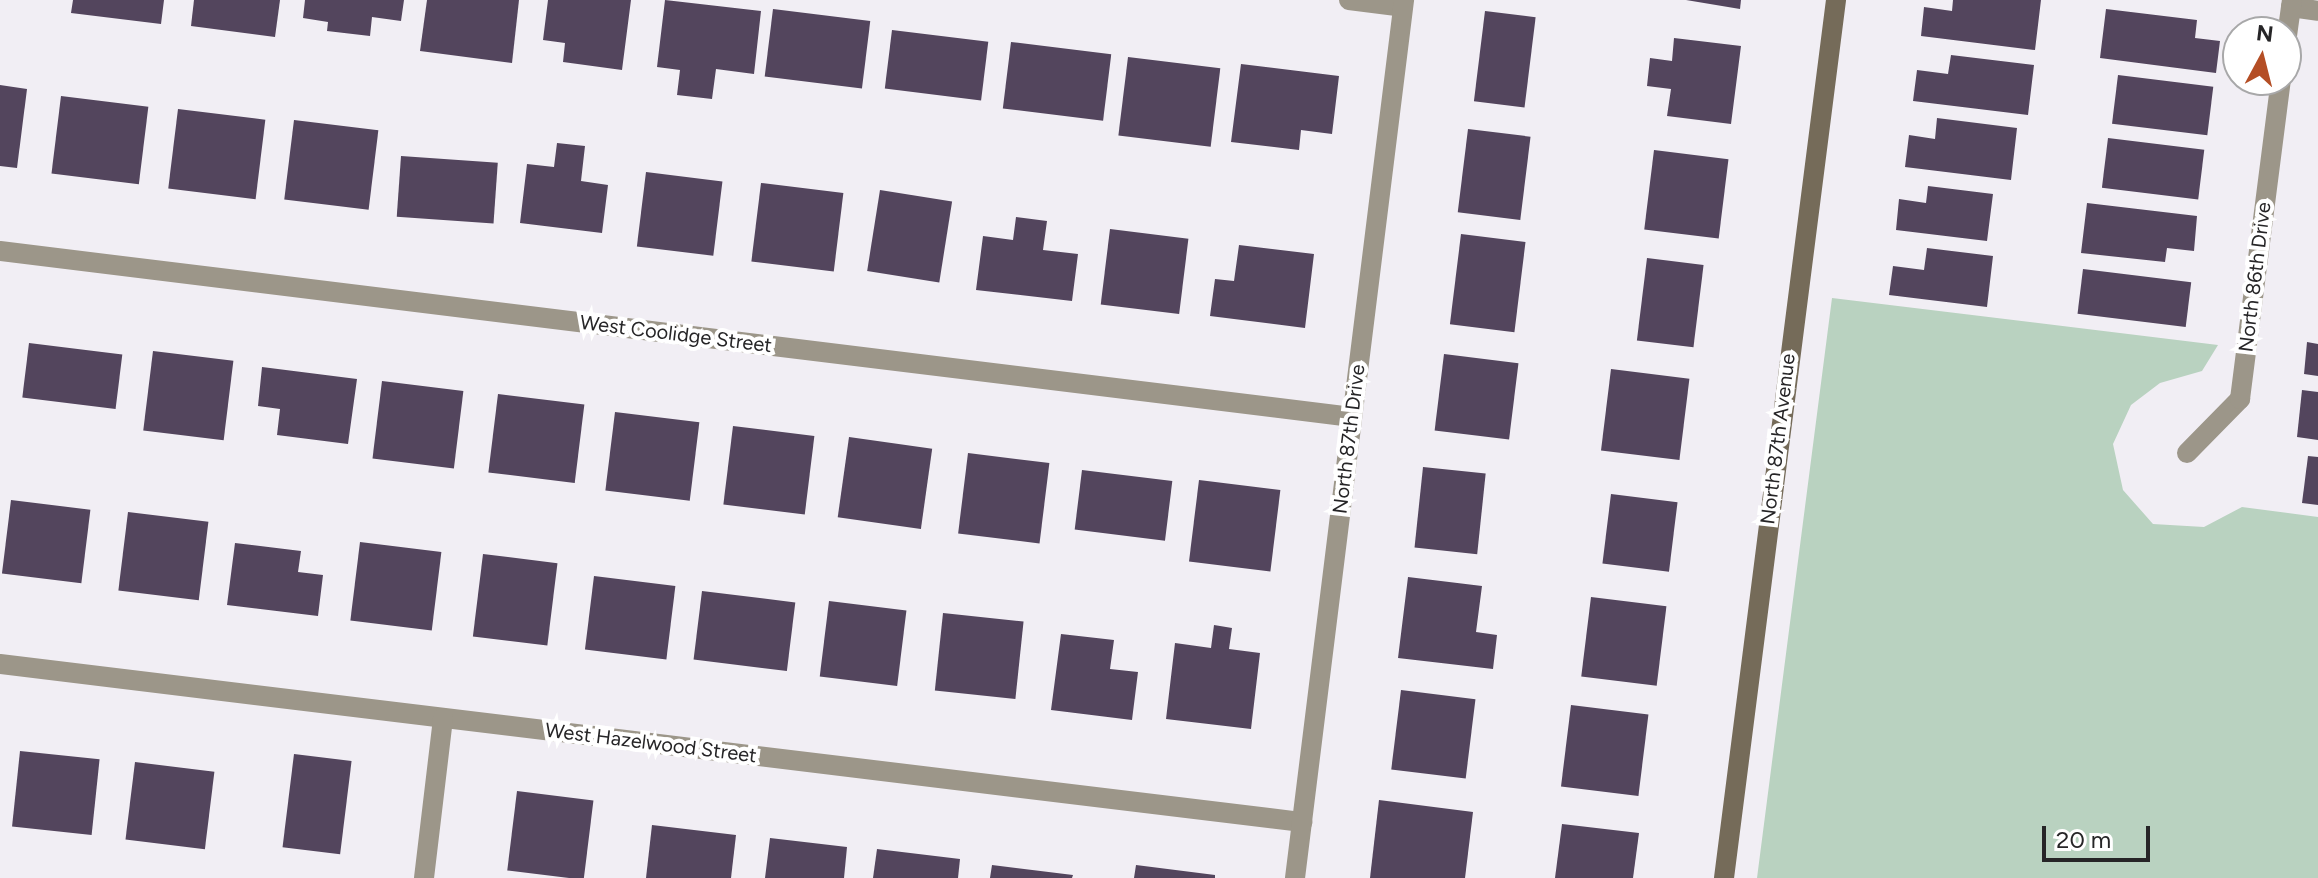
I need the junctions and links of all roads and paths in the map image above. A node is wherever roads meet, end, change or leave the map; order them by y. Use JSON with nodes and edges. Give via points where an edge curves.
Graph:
{"nodes":[{"id":1,"x":1349,"y":0,"type":"edge"},
{"id":2,"x":1836,"y":0,"type":"edge"},
{"id":3,"x":1404,"y":3,"type":"edge"},
{"id":4,"x":2291,"y":4,"type":"edge"},
{"id":5,"x":2318,"y":11,"type":"edge"},
{"id":6,"x":2279,"y":96,"type":"edge"},
{"id":7,"x":0,"y":251,"type":"edge"},
{"id":8,"x":1352,"y":417,"type":"junction"},
{"id":9,"x":2187,"y":453,"type":"dead end"},
{"id":10,"x":0,"y":664,"type":"edge"},
{"id":11,"x":443,"y":718,"type":"junction"},
{"id":12,"x":1302,"y":822,"type":"junction"},
{"id":13,"x":424,"y":878,"type":"edge"},
{"id":14,"x":1295,"y":878,"type":"edge"},
{"id":15,"x":1724,"y":878,"type":"edge"}],
"edges":[{"from":1,"to":3,"type":"street"},
{"from":2,"to":15,"type":"street","name":"North 87th Avenue"},
{"from":3,"to":8,"type":"street","name":"North 87th Drive"},
{"from":4,"to":5,"type":"street"},
{"from":6,"to":9,"type":"street","name":"North 86th Drive","via":[[2240,399]]},
{"from":7,"to":8,"type":"street","name":"West Coolidge Street"},
{"from":8,"to":12,"type":"street","name":"North 87th Drive"},
{"from":10,"to":11,"type":"street","name":"West Hazelwood Street"},
{"from":11,"to":12,"type":"street","name":"West Hazelwood Street"},
{"from":11,"to":13,"type":"street"},
{"from":12,"to":14,"type":"street","name":"North 87th Drive"}]}
